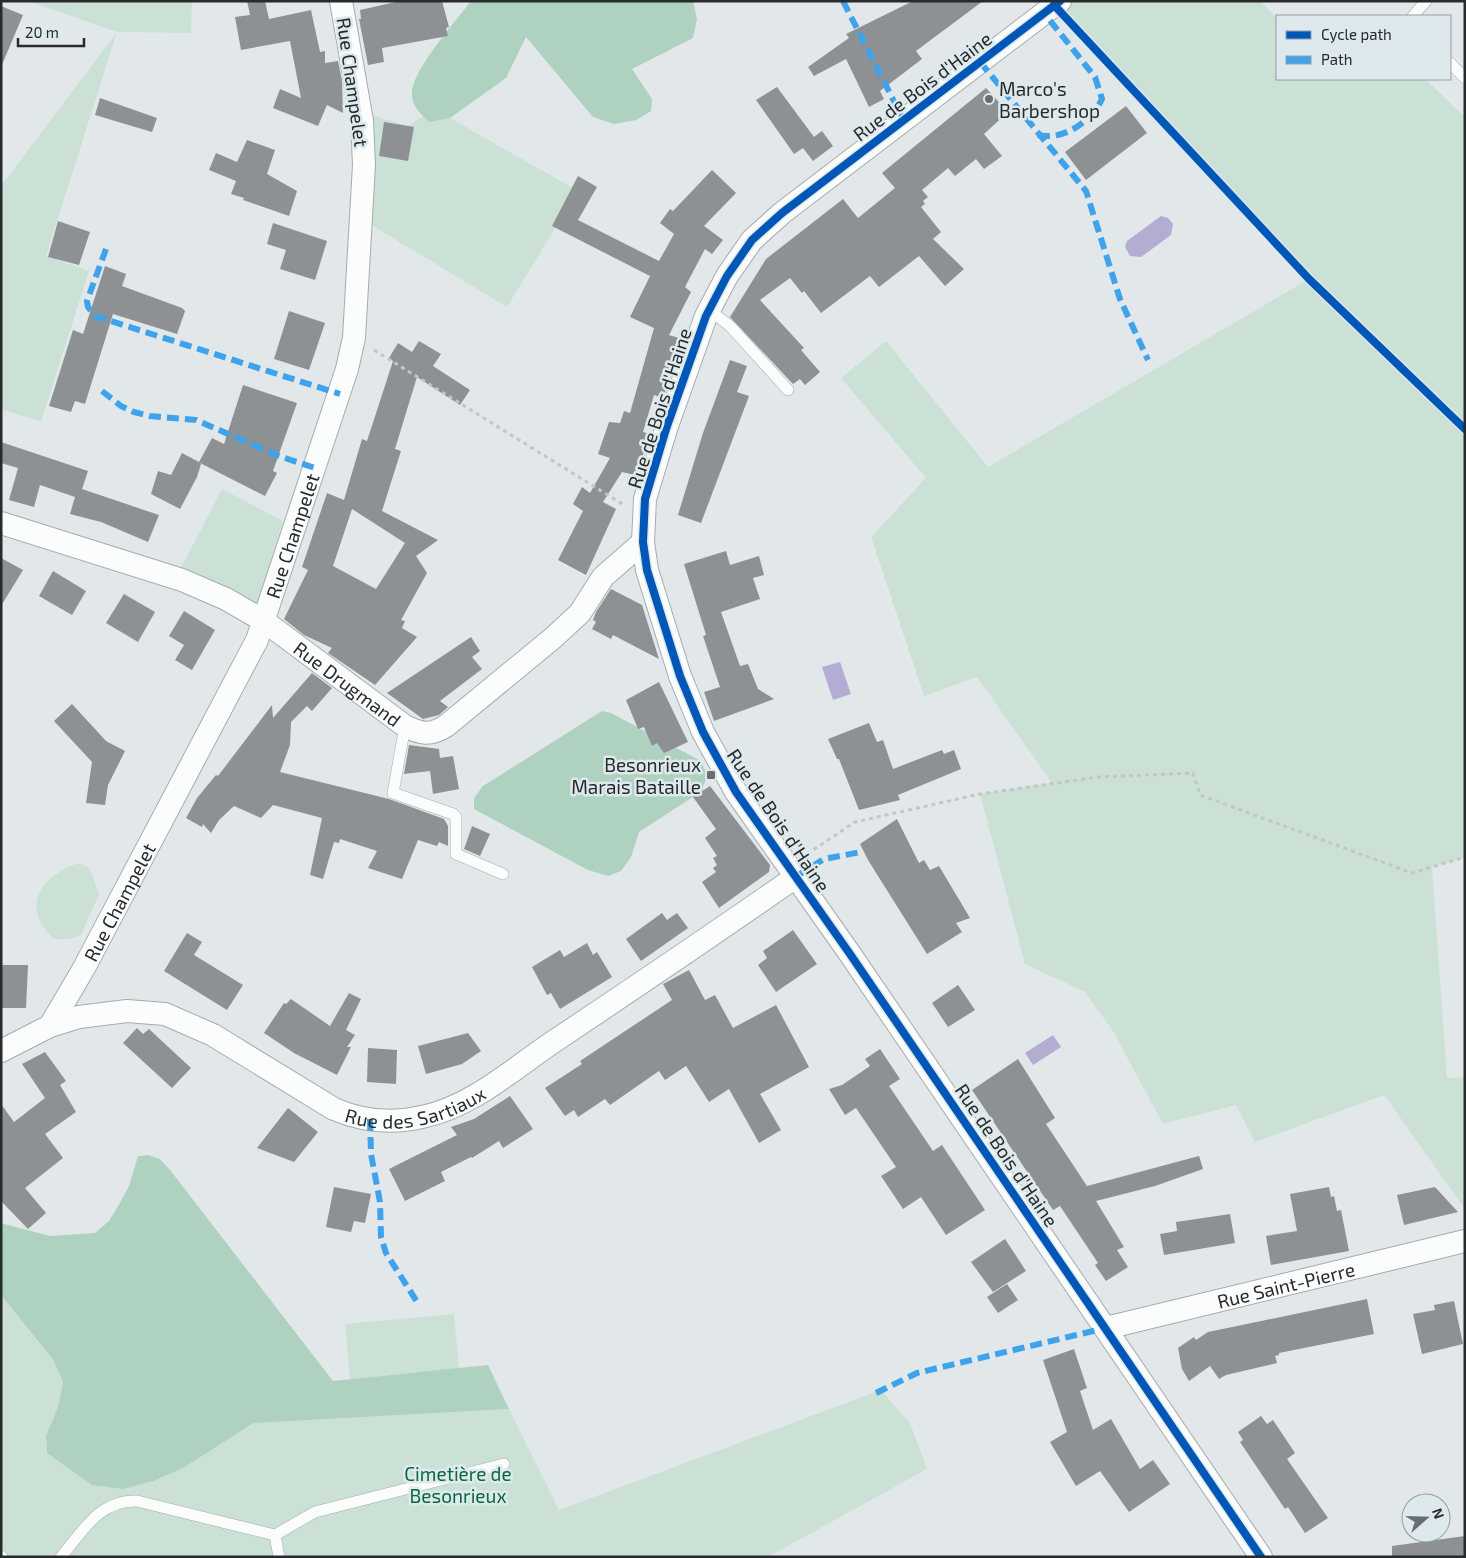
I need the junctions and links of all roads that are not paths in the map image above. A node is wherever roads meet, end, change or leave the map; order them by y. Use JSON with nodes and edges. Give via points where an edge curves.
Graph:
{"nodes":[{"id":1,"x":341,"y":1,"type":"edge"},
{"id":2,"x":1426,"y":1,"type":"edge"},
{"id":3,"x":1057,"y":3,"type":"edge"},
{"id":4,"x":1413,"y":15,"type":"edge"},
{"id":5,"x":1451,"y":64,"type":"edge"},
{"id":6,"x":1465,"y":78,"type":"edge"},
{"id":7,"x":709,"y":310,"type":"junction"},
{"id":8,"x":788,"y":390,"type":"dead end"},
{"id":9,"x":1,"y":522,"type":"edge"},
{"id":10,"x":642,"y":542,"type":"junction"},
{"id":11,"x":264,"y":621,"type":"junction"},
{"id":12,"x":405,"y":726,"type":"junction"},
{"id":13,"x":793,"y":871,"type":"junction"},
{"id":14,"x":502,"y":874,"type":"dead end"},
{"id":15,"x":50,"y":1026,"type":"junction"},
{"id":16,"x":1,"y":1051,"type":"edge"},
{"id":17,"x":1465,"y":1241,"type":"edge"},
{"id":18,"x":1106,"y":1328,"type":"junction"},
{"id":19,"x":504,"y":1464,"type":"dead end"},
{"id":20,"x":275,"y":1535,"type":"junction"},
{"id":21,"x":61,"y":1557,"type":"edge"},
{"id":22,"x":279,"y":1557,"type":"edge"},
{"id":23,"x":1261,"y":1557,"type":"edge"}],
"edges":[{"from":1,"to":11,"type":"street","name":"Rue Champelet","via":[[362,121],[364,165],[354,338],[340,394]]},
{"from":2,"to":4,"type":"lane"},
{"from":3,"to":7,"type":"street","name":"Rue de Bois d'Haine","via":[[782,212],[752,240]]},
{"from":5,"to":6,"type":"lane"},
{"from":7,"to":8,"type":"lane","via":[[730,326]]},
{"from":7,"to":10,"type":"street","name":"Rue de Bois d'Haine","via":[[666,429],[643,513]]},
{"from":9,"to":11,"type":"street","name":"Rue Drugmand","via":[[182,580],[226,599]]},
{"from":10,"to":12,"type":"street","name":"Rue Drugmand","via":[[603,576],[580,613],[446,726],[426,734]]},
{"from":10,"to":13,"type":"street","name":"Rue de Bois d'Haine","via":[[647,570],[680,676],[704,732],[736,792]]},
{"from":11,"to":12,"type":"street","name":"Rue Drugmand"},
{"from":11,"to":15,"type":"street","name":"Rue Champelet","via":[[84,968]]},
{"from":12,"to":14,"type":"lane","via":[[393,792],[453,814],[456,817],[456,854]]},
{"from":13,"to":15,"type":"street","name":"Rue des Sartiaux","via":[[653,976],[468,1100],[423,1117],[355,1118],[213,1035],[165,1014],[108,1012]]},
{"from":13,"to":18,"type":"street","name":"Rue de Bois d'Haine"},
{"from":15,"to":16,"type":"street","name":"Rue des Sartiaux"},
{"from":17,"to":18,"type":"street","name":"Rue Saint-Pierre"},
{"from":18,"to":23,"type":"street","name":"Rue de Bois d'Haine"},
{"from":19,"to":20,"type":"lane","via":[[315,1512]]},
{"from":20,"to":21,"type":"lane","via":[[137,1501],[123,1501],[97,1514]]},
{"from":20,"to":22,"type":"lane"}]}
